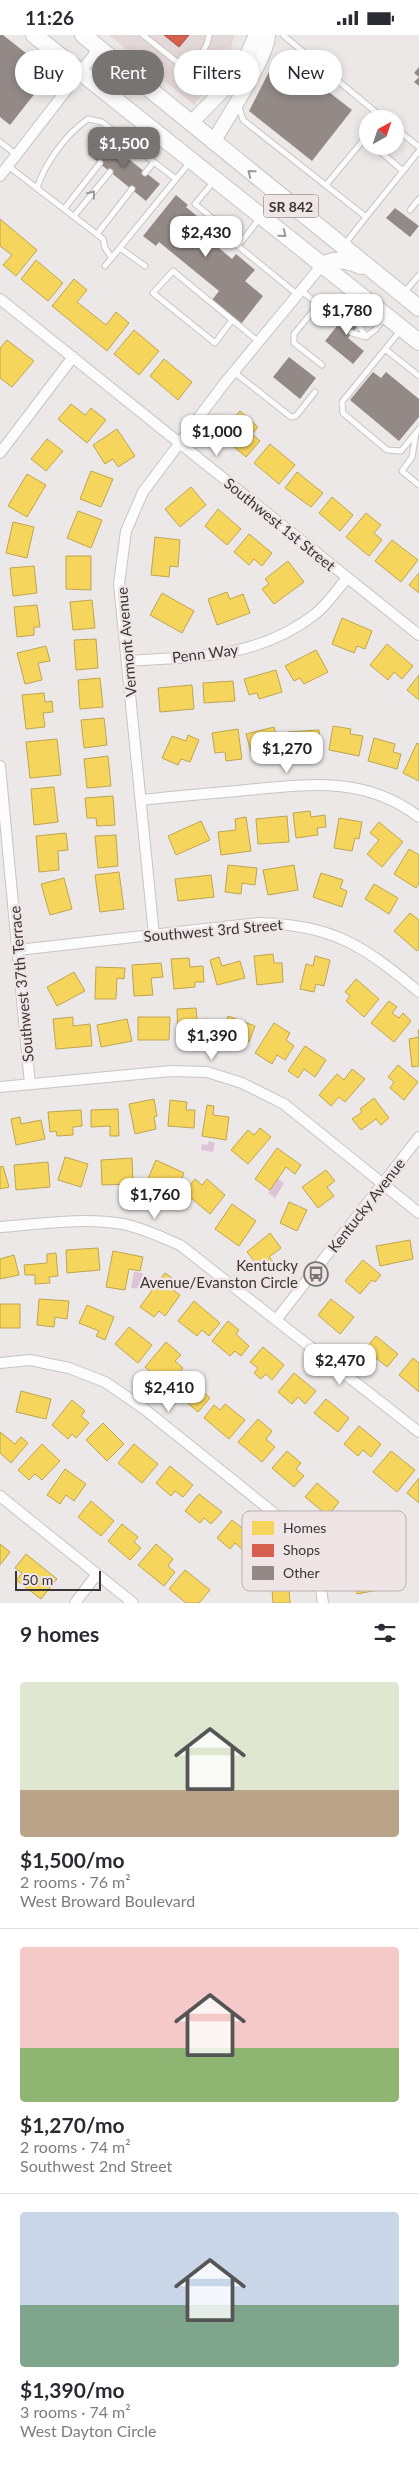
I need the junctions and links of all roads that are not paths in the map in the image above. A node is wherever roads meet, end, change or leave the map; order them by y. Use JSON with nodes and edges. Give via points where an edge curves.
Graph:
{"nodes":[{"id":1,"x":34,"y":35,"type":"edge"},
{"id":2,"x":82,"y":35,"type":"edge"},
{"id":3,"x":209,"y":35,"type":"edge"},
{"id":4,"x":256,"y":35,"type":"edge"},
{"id":5,"x":268,"y":35,"type":"edge"},
{"id":6,"x":283,"y":35,"type":"edge"},
{"id":7,"x":146,"y":36,"type":"edge"},
{"id":8,"x":100,"y":45,"type":"junction"},
{"id":9,"x":53,"y":50,"type":"edge"},
{"id":10,"x":82,"y":71,"type":"edge"},
{"id":11,"x":82,"y":73,"type":"edge"},
{"id":12,"x":63,"y":95,"type":"edge"},
{"id":13,"x":237,"y":101,"type":"junction"},
{"id":14,"x":373,"y":110,"type":"edge"},
{"id":15,"x":192,"y":122,"type":"junction"},
{"id":16,"x":404,"y":135,"type":"edge"},
{"id":17,"x":120,"y":136,"type":"junction"},
{"id":18,"x":0,"y":142,"type":"edge"},
{"id":19,"x":213,"y":142,"type":"junction"},
{"id":20,"x":132,"y":145,"type":"junction"},
{"id":21,"x":359,"y":146,"type":"edge"},
{"id":22,"x":113,"y":147,"type":"dead end"},
{"id":23,"x":419,"y":147,"type":"edge"},
{"id":24,"x":419,"y":151,"type":"edge"},
{"id":25,"x":17,"y":155,"type":"junction"},
{"id":26,"x":384,"y":155,"type":"edge"},
{"id":27,"x":124,"y":156,"type":"dead end"},
{"id":28,"x":192,"y":159,"type":"junction"},
{"id":29,"x":154,"y":162,"type":"junction"},
{"id":30,"x":100,"y":163,"type":"dead end"},
{"id":31,"x":8,"y":165,"type":"junction"},
{"id":32,"x":403,"y":171,"type":"junction"},
{"id":33,"x":110,"y":172,"type":"dead end"},
{"id":34,"x":145,"y":173,"type":"dead end"},
{"id":35,"x":0,"y":176,"type":"edge"},
{"id":36,"x":216,"y":178,"type":"junction"},
{"id":37,"x":176,"y":179,"type":"junction"},
{"id":38,"x":326,"y":185,"type":"junction"},
{"id":39,"x":37,"y":188,"type":"junction"},
{"id":40,"x":132,"y":189,"type":"dead end"},
{"id":41,"x":419,"y":199,"type":"edge"},
{"id":42,"x":64,"y":209,"type":"junction"},
{"id":43,"x":410,"y":210,"type":"dead end"},
{"id":44,"x":74,"y":216,"type":"junction"},
{"id":45,"x":261,"y":216,"type":"junction"},
{"id":46,"x":366,"y":217,"type":"junction"},
{"id":47,"x":222,"y":226,"type":"dead end"},
{"id":48,"x":97,"y":234,"type":"junction"},
{"id":49,"x":343,"y":247,"type":"junction"},
{"id":50,"x":120,"y":248,"type":"junction"},
{"id":51,"x":112,"y":258,"type":"junction"},
{"id":52,"x":322,"y":265,"type":"junction"},
{"id":53,"x":106,"y":266,"type":"dead end"},
{"id":54,"x":145,"y":267,"type":"dead end"},
{"id":55,"x":370,"y":269,"type":"junction"},
{"id":56,"x":419,"y":275,"type":"edge"},
{"id":57,"x":353,"y":290,"type":"junction"},
{"id":58,"x":300,"y":293,"type":"junction"},
{"id":59,"x":403,"y":295,"type":"junction"},
{"id":60,"x":0,"y":299,"type":"edge"},
{"id":61,"x":318,"y":305,"type":"junction"},
{"id":62,"x":334,"y":305,"type":"junction"},
{"id":63,"x":419,"y":308,"type":"edge"},
{"id":64,"x":386,"y":316,"type":"junction"},
{"id":65,"x":232,"y":320,"type":"junction"},
{"id":66,"x":359,"y":325,"type":"dead end"},
{"id":67,"x":402,"y":328,"type":"junction"},
{"id":68,"x":352,"y":333,"type":"dead end"},
{"id":69,"x":366,"y":337,"type":"junction"},
{"id":70,"x":259,"y":342,"type":"junction"},
{"id":71,"x":419,"y":342,"type":"edge"},
{"id":72,"x":386,"y":349,"type":"junction"},
{"id":73,"x":73,"y":357,"type":"junction"},
{"id":74,"x":322,"y":365,"type":"dead end"},
{"id":75,"x":234,"y":372,"type":"junction"},
{"id":76,"x":419,"y":376,"type":"edge"},
{"id":77,"x":315,"y":393,"type":"dead end"},
{"id":78,"x":418,"y":431,"type":"edge"},
{"id":79,"x":179,"y":443,"type":"junction"},
{"id":80,"x":0,"y":453,"type":"edge"},
{"id":81,"x":419,"y":485,"type":"edge"},
{"id":82,"x":347,"y":578,"type":"junction"},
{"id":83,"x":419,"y":635,"type":"edge"},
{"id":84,"x":128,"y":661,"type":"junction"},
{"id":85,"x":0,"y":766,"type":"edge"},
{"id":86,"x":140,"y":800,"type":"junction"},
{"id":87,"x":419,"y":817,"type":"edge"},
{"id":88,"x":154,"y":935,"type":"junction"},
{"id":89,"x":18,"y":950,"type":"junction"},
{"id":90,"x":419,"y":992,"type":"edge"},
{"id":91,"x":30,"y":1084,"type":"junction"},
{"id":92,"x":0,"y":1087,"type":"edge"},
{"id":93,"x":419,"y":1137,"type":"edge"},
{"id":94,"x":382,"y":1184,"type":"junction"},
{"id":95,"x":419,"y":1213,"type":"edge"},
{"id":96,"x":0,"y":1227,"type":"edge"},
{"id":97,"x":276,"y":1320,"type":"junction"},
{"id":98,"x":0,"y":1363,"type":"edge"},
{"id":99,"x":419,"y":1432,"type":"edge"},
{"id":100,"x":0,"y":1497,"type":"edge"},
{"id":101,"x":5,"y":1503,"type":"edge"},
{"id":102,"x":273,"y":1511,"type":"edge"},
{"id":103,"x":97,"y":1574,"type":"junction"},
{"id":104,"x":75,"y":1603,"type":"edge"},
{"id":105,"x":133,"y":1603,"type":"edge"}],
"edges":[{"from":1,"to":9,"type":"main road","number":"SR 842"},
{"from":2,"to":8,"type":"main road","number":"SR 842"},
{"from":3,"to":7,"type":"lane","via":[[190,73]]},
{"from":4,"to":15,"type":"street","via":[[233,80]]},
{"from":5,"to":13,"type":"street","via":[[269,40]]},
{"from":6,"to":14,"type":"lane"},
{"from":8,"to":10,"type":"street"},
{"from":8,"to":15,"type":"main road","number":"SR 842"},
{"from":11,"to":28,"type":"main road","number":"SR 842"},
{"from":12,"to":25,"type":"street"},
{"from":13,"to":19,"type":"street"},
{"from":13,"to":38,"type":"lane","via":[[243,120]]},
{"from":15,"to":19,"type":"main road","number":"SR 842"},
{"from":16,"to":23,"type":"lane"},
{"from":17,"to":20,"type":"lane"},
{"from":17,"to":22,"type":"lane"},
{"from":17,"to":39,"type":"lane","via":[[102,121],[88,119],[77,126],[42,172]]},
{"from":18,"to":25,"type":"lane"},
{"from":49,"to":19,"type":"main road","number":"SR 842","one_way":true},
{"from":20,"to":27,"type":"lane"},
{"from":20,"to":29,"type":"lane"},
{"from":21,"to":38,"type":"lane"},
{"from":24,"to":32,"type":"lane"},
{"from":25,"to":31,"type":"street"},
{"from":26,"to":32,"type":"lane"},
{"from":28,"to":36,"type":"main road","number":"SR 842"},
{"from":28,"to":37,"type":"lane"},
{"from":29,"to":34,"type":"lane"},
{"from":29,"to":37,"type":"lane"},
{"from":30,"to":42,"type":"lane"},
{"from":31,"to":35,"type":"street"},
{"from":31,"to":39,"type":"lane"},
{"from":32,"to":46,"type":"lane"},
{"from":44,"to":33,"type":"lane","one_way":true},
{"from":36,"to":45,"type":"main road","number":"SR 842"},
{"from":36,"to":47,"type":"lane","via":[[195,204]]},
{"from":37,"to":50,"type":"lane"},
{"from":38,"to":46,"type":"lane"},
{"from":39,"to":42,"type":"lane"},
{"from":40,"to":48,"type":"lane"},
{"from":41,"to":43,"type":"lane"},
{"from":42,"to":44,"type":"lane"},
{"from":44,"to":48,"type":"lane"},
{"from":45,"to":52,"type":"main road","number":"SR 842","one_way":true},
{"from":45,"to":58,"type":"lane","via":[[238,246]]},
{"from":46,"to":49,"type":"lane"},
{"from":48,"to":51,"type":"lane"},
{"from":49,"to":55,"type":"main road","number":"SR 842"},
{"from":50,"to":51,"type":"lane"},
{"from":50,"to":54,"type":"lane"},
{"from":51,"to":53,"type":"lane"},
{"from":52,"to":55,"type":"main road","via":[[332,260],[344,260]]},
{"from":52,"to":57,"type":"main road","number":"SR 842"},
{"from":52,"to":58,"type":"street","name":"Vermont Avenue"},
{"from":55,"to":59,"type":"main road","number":"SR 842"},
{"from":56,"to":59,"type":"lane"},
{"from":57,"to":62,"type":"lane","via":[[344,301]]},
{"from":57,"to":64,"type":"main road","number":"SR 842"},
{"from":58,"to":61,"type":"lane"},
{"from":58,"to":70,"type":"street","name":"Vermont Avenue"},
{"from":59,"to":63,"type":"main road","number":"SR 842"},
{"from":60,"to":73,"type":"street","name":"Southwest 1st Street"},
{"from":61,"to":62,"type":"lane"},
{"from":61,"to":62,"type":"lane","via":[[338,321],[344,313]]},
{"from":61,"to":74,"type":"lane","via":[[294,334],[294,343]]},
{"from":64,"to":67,"type":"main road","number":"SR 842"},
{"from":64,"to":69,"type":"lane"},
{"from":65,"to":65,"type":"lane","via":[[173,271],[153,293],[215,343]]},
{"from":65,"to":70,"type":"lane"},
{"from":66,"to":69,"type":"lane"},
{"from":67,"to":71,"type":"main road","number":"SR 842"},
{"from":67,"to":72,"type":"lane"},
{"from":68,"to":69,"type":"lane"},
{"from":70,"to":75,"type":"street","name":"Vermont Avenue"},
{"from":72,"to":76,"type":"lane"},
{"from":72,"to":78,"type":"lane","via":[[342,402],[343,413],[387,451],[401,451]]},
{"from":73,"to":79,"type":"street","name":"Southwest 1st Street"},
{"from":73,"to":80,"type":"street"},
{"from":75,"to":77,"type":"lane","via":[[291,417],[296,416]]},
{"from":75,"to":79,"type":"street","name":"Vermont Avenue"},
{"from":78,"to":81,"type":"lane","via":[[412,457],[402,471]]},
{"from":79,"to":82,"type":"street","name":"Southwest 1st Street"},
{"from":79,"to":84,"type":"street","name":"Vermont Avenue","via":[[142,492],[126,531],[119,584]]},
{"from":82,"to":83,"type":"street","name":"Southwest 1st Street"},
{"from":82,"to":84,"type":"street","name":"Penn Way","via":[[315,614],[269,642],[225,654]]},
{"from":84,"to":86,"type":"street","name":"Vermont Avenue"},
{"from":85,"to":89,"type":"street","name":"Southwest 37th Terrace"},
{"from":86,"to":87,"type":"street","via":[[314,783],[347,786],[386,796]]},
{"from":86,"to":88,"type":"street","name":"Vermont Avenue"},
{"from":88,"to":89,"type":"street","name":"Southwest 3rd Street"},
{"from":88,"to":90,"type":"street","name":"Southwest 3rd Street","via":[[258,923],[290,924],[338,935],[380,959]]},
{"from":89,"to":91,"type":"street","name":"Southwest 37th Terrace"},
{"from":91,"to":92,"type":"street"},
{"from":91,"to":94,"type":"street","via":[[171,1071],[207,1072],[242,1083],[284,1104]]},
{"from":93,"to":94,"type":"street","name":"Kentucky Avenue"},
{"from":94,"to":95,"type":"street"},
{"from":94,"to":97,"type":"street","name":"Kentucky Avenue"},
{"from":96,"to":97,"type":"street","via":[[76,1221],[122,1224],[149,1231],[180,1245]]},
{"from":97,"to":99,"type":"street"},
{"from":98,"to":102,"type":"street","via":[[30,1360],[69,1368],[105,1381]]},
{"from":100,"to":101,"type":"street"},
{"from":101,"to":103,"type":"street"},
{"from":103,"to":104,"type":"street"},
{"from":103,"to":105,"type":"street"}]}
